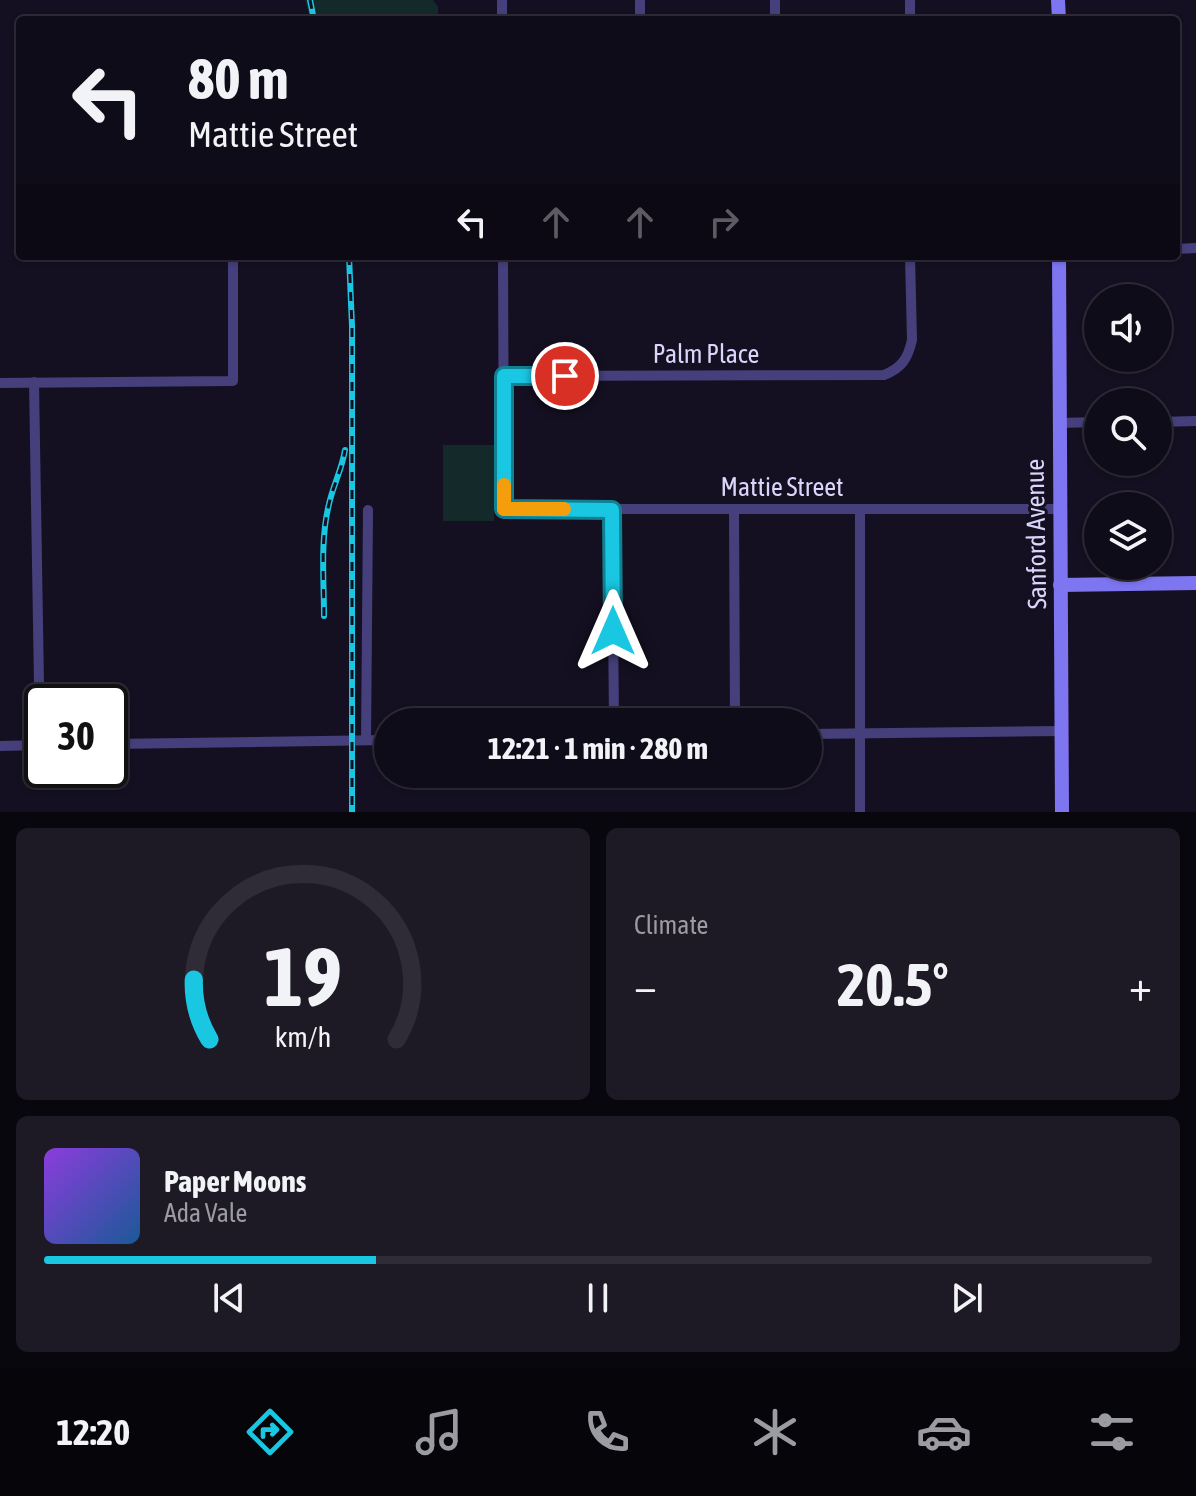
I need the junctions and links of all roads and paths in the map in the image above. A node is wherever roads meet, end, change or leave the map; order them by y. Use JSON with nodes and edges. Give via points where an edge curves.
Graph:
{"nodes":[{"id":1,"x":233,"y":260,"type":"edge"},
{"id":2,"x":503,"y":260,"type":"edge"},
{"id":3,"x":910,"y":260,"type":"edge"},
{"id":4,"x":1059,"y":260,"type":"edge"},
{"id":5,"x":504,"y":376,"type":"junction"},
{"id":6,"x":34,"y":382,"type":"junction"},
{"id":7,"x":0,"y":383,"type":"edge"},
{"id":8,"x":1196,"y":421,"type":"edge"},
{"id":9,"x":1084,"y":422,"type":"edge"},
{"id":10,"x":1172,"y":422,"type":"edge"},
{"id":11,"x":1059,"y":423,"type":"junction"},
{"id":12,"x":734,"y":509,"type":"junction"},
{"id":13,"x":860,"y":509,"type":"junction"},
{"id":14,"x":1059,"y":509,"type":"junction"},
{"id":15,"x":368,"y":510,"type":"dead end"},
{"id":16,"x":612,"y":510,"type":"junction"},
{"id":17,"x":1196,"y":583,"type":"edge"},
{"id":18,"x":1060,"y":585,"type":"junction"},
{"id":19,"x":40,"y":684,"type":"edge"},
{"id":20,"x":614,"y":708,"type":"edge"},
{"id":21,"x":735,"y":708,"type":"edge"},
{"id":22,"x":1061,"y":731,"type":"junction"},
{"id":23,"x":822,"y":734,"type":"edge"},
{"id":24,"x":859,"y":734,"type":"junction"},
{"id":25,"x":366,"y":740,"type":"junction"},
{"id":26,"x":374,"y":740,"type":"edge"},
{"id":27,"x":128,"y":744,"type":"edge"},
{"id":28,"x":24,"y":745,"type":"edge"},
{"id":29,"x":0,"y":746,"type":"edge"},
{"id":30,"x":860,"y":812,"type":"edge"},
{"id":31,"x":1062,"y":812,"type":"edge"}],
"edges":[{"from":1,"to":6,"type":"street","via":[[233,381]]},
{"from":2,"to":5,"type":"street"},
{"from":3,"to":5,"type":"street","name":"Palm Place","via":[[912,340],[904,363],[884,375]]},
{"from":4,"to":11,"type":"main road","name":"Sanford Avenue"},
{"from":5,"to":16,"type":"street","name":"Mattie Street","via":[[504,509]]},
{"from":6,"to":7,"type":"street"},
{"from":6,"to":19,"type":"street"},
{"from":8,"to":10,"type":"street"},
{"from":9,"to":11,"type":"street"},
{"from":11,"to":14,"type":"main road","name":"Sanford Avenue"},
{"from":12,"to":13,"type":"street","name":"Mattie Street"},
{"from":12,"to":16,"type":"street","name":"Mattie Street"},
{"from":12,"to":21,"type":"street"},
{"from":13,"to":14,"type":"street","name":"Mattie Street"},
{"from":13,"to":24,"type":"street"},
{"from":14,"to":18,"type":"main road","name":"Sanford Avenue"},
{"from":15,"to":25,"type":"street"},
{"from":16,"to":20,"type":"street"},
{"from":17,"to":18,"type":"main road"},
{"from":18,"to":22,"type":"main road","name":"Sanford Avenue"},
{"from":22,"to":24,"type":"street"},
{"from":22,"to":31,"type":"main road","name":"Sanford Avenue"},
{"from":23,"to":24,"type":"street"},
{"from":24,"to":30,"type":"street"},
{"from":25,"to":26,"type":"street"},
{"from":25,"to":27,"type":"street"},
{"from":28,"to":29,"type":"street"}]}
